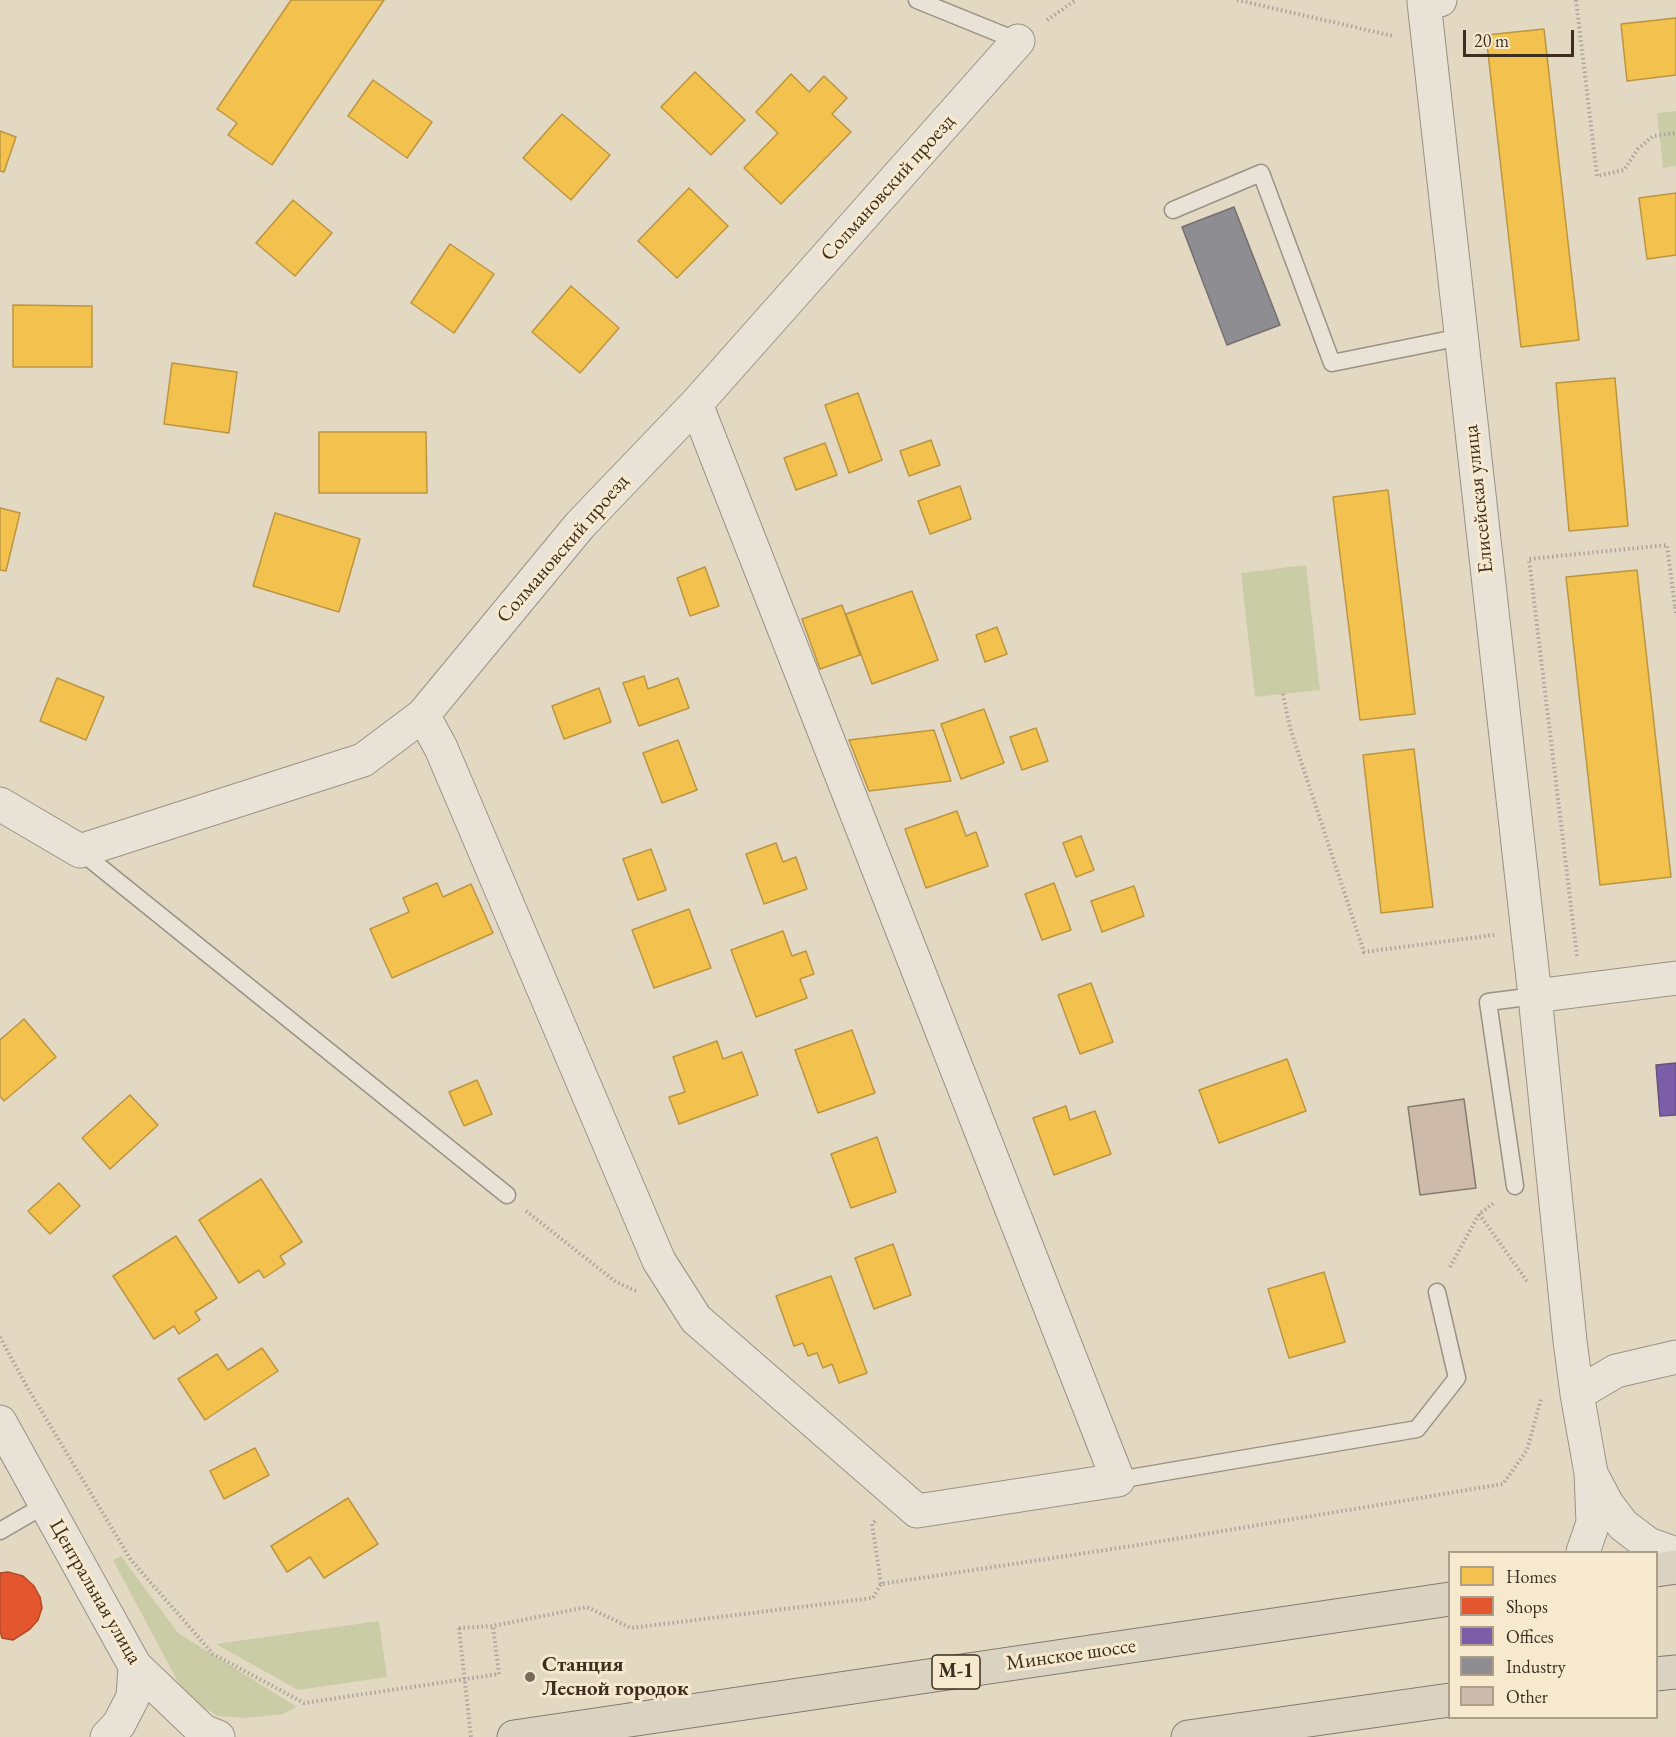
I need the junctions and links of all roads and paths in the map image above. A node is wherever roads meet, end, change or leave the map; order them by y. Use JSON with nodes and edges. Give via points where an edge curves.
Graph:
{"nodes":[{"id":1,"x":916,"y":0,"type":"edge"},
{"id":2,"x":1237,"y":0,"type":"edge"},
{"id":3,"x":1576,"y":0,"type":"edge"},
{"id":4,"x":1429,"y":1,"type":"edge"},
{"id":5,"x":1018,"y":41,"type":"joint"},
{"id":6,"x":1428,"y":44,"type":"junction"},
{"id":7,"x":1676,"y":133,"type":"edge"},
{"id":8,"x":1173,"y":210,"type":"dead end"},
{"id":9,"x":1461,"y":336,"type":"junction"},
{"id":10,"x":696,"y":404,"type":"junction"},
{"id":11,"x":1676,"y":607,"type":"edge"},
{"id":12,"x":1676,"y":615,"type":"edge"},
{"id":13,"x":1283,"y":694,"type":"dead end"},
{"id":14,"x":423,"y":715,"type":"junction"},
{"id":15,"x":0,"y":804,"type":"edge"},
{"id":16,"x":80,"y":851,"type":"junction"},
{"id":17,"x":1528,"y":930,"type":"junction"},
{"id":18,"x":1676,"y":978,"type":"edge"},
{"id":19,"x":1581,"y":990,"type":"junction"},
{"id":20,"x":1535,"y":996,"type":"junction"},
{"id":21,"x":1515,"y":1186,"type":"joint"},
{"id":22,"x":507,"y":1196,"type":"joint"},
{"id":23,"x":1479,"y":1214,"type":"junction"},
{"id":24,"x":1531,"y":1287,"type":"dead end"},
{"id":25,"x":1437,"y":1292,"type":"joint"},
{"id":26,"x":646,"y":1296,"type":"dead end"},
{"id":27,"x":0,"y":1337,"type":"edge"},
{"id":28,"x":1676,"y":1358,"type":"edge"},
{"id":29,"x":1542,"y":1394,"type":"dead end"},
{"id":30,"x":1577,"y":1394,"type":"junction"},
{"id":31,"x":0,"y":1424,"type":"edge"},
{"id":32,"x":1591,"y":1473,"type":"junction"},
{"id":33,"x":1118,"y":1480,"type":"junction"},
{"id":34,"x":45,"y":1505,"type":"junction"},
{"id":35,"x":872,"y":1524,"type":"dead end"},
{"id":36,"x":0,"y":1531,"type":"edge"},
{"id":37,"x":1583,"y":1551,"type":"edge"},
{"id":38,"x":1676,"y":1554,"type":"edge"},
{"id":39,"x":1676,"y":1567,"type":"edge"},
{"id":40,"x":1658,"y":1570,"type":"edge"},
{"id":41,"x":881,"y":1584,"type":"junction"},
{"id":42,"x":1448,"y":1599,"type":"edge"},
{"id":43,"x":493,"y":1626,"type":"junction"},
{"id":44,"x":135,"y":1666,"type":"junction"},
{"id":45,"x":1676,"y":1671,"type":"edge"},
{"id":46,"x":1658,"y":1674,"type":"edge"},
{"id":47,"x":1448,"y":1700,"type":"edge"},
{"id":48,"x":107,"y":1737,"type":"edge"},
{"id":49,"x":218,"y":1737,"type":"edge"},
{"id":50,"x":471,"y":1737,"type":"edge"},
{"id":51,"x":514,"y":1737,"type":"edge"},
{"id":52,"x":1188,"y":1737,"type":"edge"}],
"edges":[{"from":1,"to":5,"type":"lane"},
{"from":2,"to":6,"type":"path"},
{"from":3,"to":7,"type":"path","via":[[1597,176],[1624,170],[1653,136]]},
{"from":4,"to":6,"type":"street","name":"Елисейская улица"},
{"from":5,"to":10,"type":"street","name":"Солмановский проезд"},
{"from":6,"to":9,"type":"street","name":"Елисейская улица"},
{"from":8,"to":9,"type":"lane","via":[[1261,173],[1332,363]]},
{"from":9,"to":17,"type":"street","name":"Елисейская улица"},
{"from":10,"to":14,"type":"street","name":"Солмановский проезд","via":[[580,525]]},
{"from":10,"to":33,"type":"street"},
{"from":11,"to":12,"type":"path"},
{"from":11,"to":19,"type":"path","via":[[1667,545],[1529,559]]},
{"from":13,"to":17,"type":"path","via":[[1290,728],[1364,952]]},
{"from":14,"to":16,"type":"street","name":"Солмановский проезд","via":[[363,760]]},
{"from":14,"to":33,"type":"street","via":[[441,748],[659,1261],[696,1318],[917,1511]]},
{"from":15,"to":16,"type":"street"},
{"from":16,"to":22,"type":"lane"},
{"from":17,"to":20,"type":"street","name":"Елисейская улица"},
{"from":18,"to":19,"type":"street"},
{"from":19,"to":20,"type":"street"},
{"from":20,"to":21,"type":"lane","via":[[1488,1002]]},
{"from":20,"to":30,"type":"street","name":"Елисейская улица"},
{"from":21,"to":23,"type":"path"},
{"from":22,"to":26,"type":"path","via":[[616,1282]]},
{"from":23,"to":24,"type":"path"},
{"from":23,"to":25,"type":"path"},
{"from":25,"to":33,"type":"lane","via":[[1457,1378],[1417,1429]]},
{"from":27,"to":43,"type":"path","via":[[130,1560],[213,1654],[303,1703],[499,1674]]},
{"from":28,"to":30,"type":"street","via":[[1616,1371]]},
{"from":29,"to":41,"type":"path","via":[[1527,1450],[1503,1484]]},
{"from":30,"to":32,"type":"street","name":"Елисейская улица"},
{"from":31,"to":34,"type":"street","name":"Центральная улица"},
{"from":32,"to":37,"type":"street","via":[[1593,1522]]},
{"from":32,"to":38,"type":"street","via":[[1623,1526],[1648,1544]]},
{"from":34,"to":36,"type":"lane"},
{"from":34,"to":44,"type":"street","name":"Центральная улица"},
{"from":35,"to":41,"type":"path"},
{"from":39,"to":40,"type":"highway"},
{"from":41,"to":43,"type":"path","via":[[873,1598],[631,1628],[587,1607]]},
{"from":42,"to":51,"type":"highway","name":"Минское шоссе","number":"М-1"},
{"from":43,"to":50,"type":"path","bridge":true,"via":[[459,1628]]},
{"from":44,"to":48,"type":"street","via":[[133,1697]]},
{"from":44,"to":49,"type":"street","name":"Центральная улица","via":[[203,1731]]},
{"from":45,"to":46,"type":"highway"},
{"from":47,"to":52,"type":"highway"}]}
